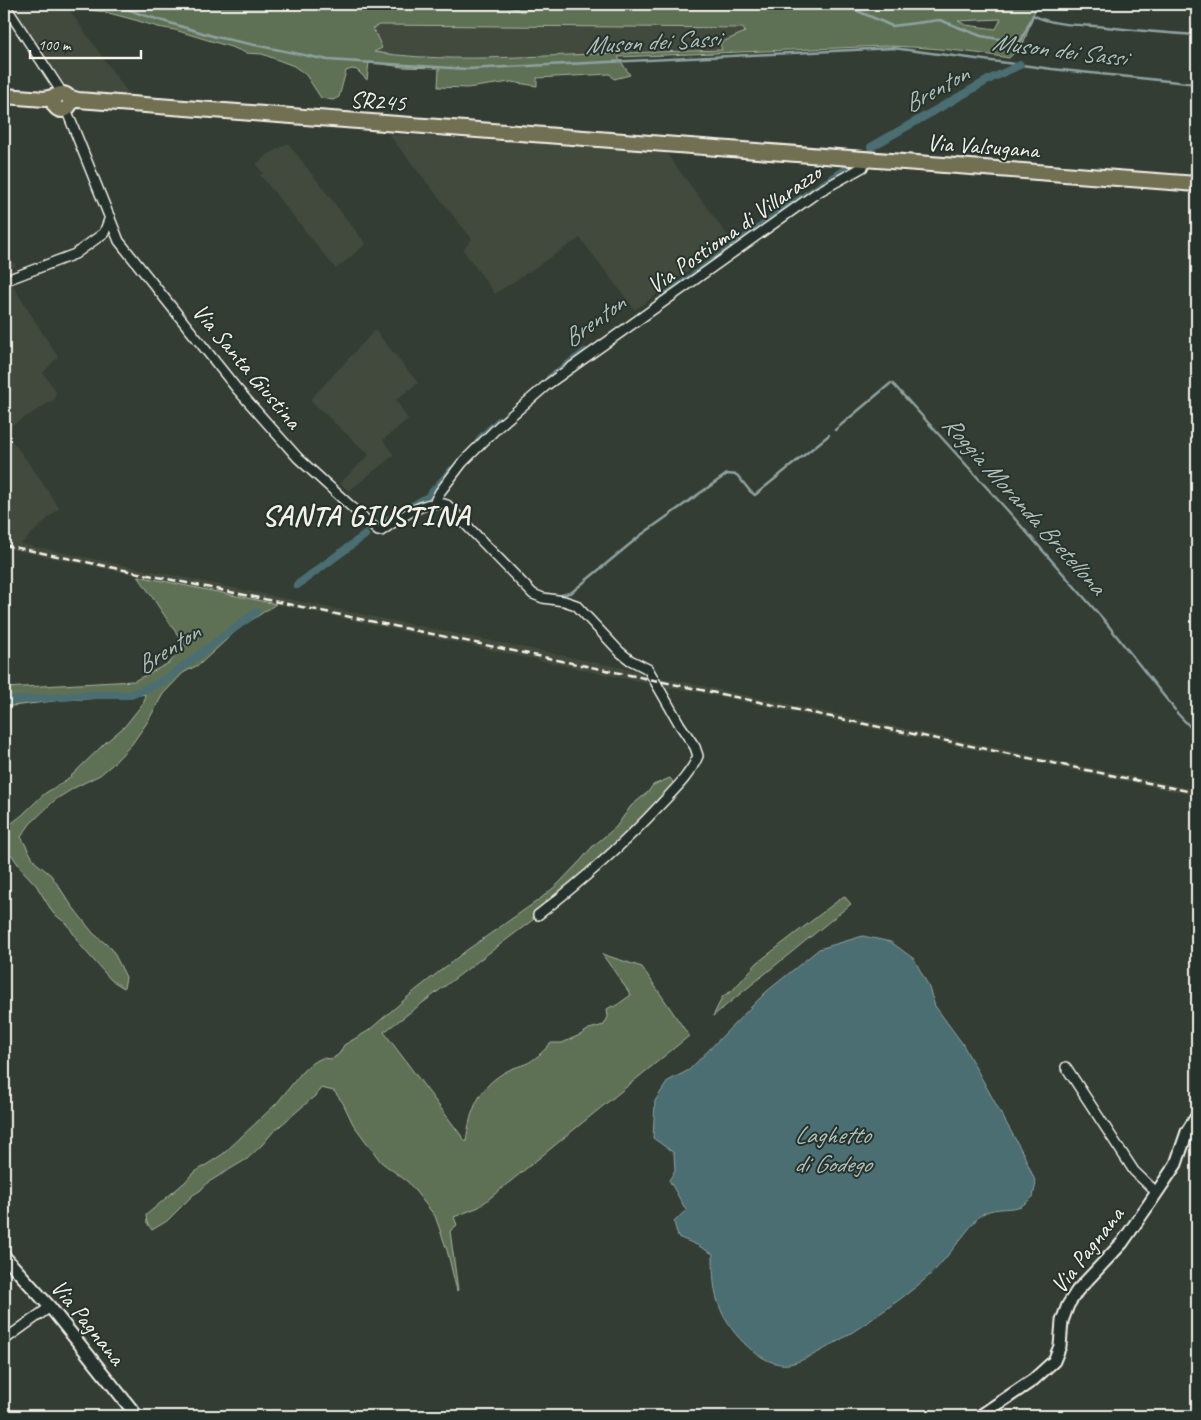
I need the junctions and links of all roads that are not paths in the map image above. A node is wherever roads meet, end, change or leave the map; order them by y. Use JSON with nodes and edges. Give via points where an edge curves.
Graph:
{"nodes":[{"id":1,"x":4,"y":4,"type":"edge"},
{"id":2,"x":4,"y":96,"type":"edge"},
{"id":3,"x":62,"y":101,"type":"junction"},
{"id":4,"x":676,"y":145,"type":"joint"},
{"id":5,"x":865,"y":160,"type":"junction"},
{"id":6,"x":1197,"y":184,"type":"edge"},
{"id":7,"x":110,"y":217,"type":"junction"},
{"id":8,"x":4,"y":281,"type":"edge"},
{"id":9,"x":437,"y":498,"type":"junction"},
{"id":10,"x":538,"y":915,"type":"dead end"},
{"id":11,"x":1066,"y":1066,"type":"dead end"},
{"id":12,"x":1197,"y":1116,"type":"edge"},
{"id":13,"x":1156,"y":1193,"type":"junction"},
{"id":14,"x":4,"y":1256,"type":"edge"},
{"id":15,"x":50,"y":1307,"type":"junction"},
{"id":16,"x":4,"y":1340,"type":"edge"},
{"id":17,"x":138,"y":1416,"type":"edge"},
{"id":18,"x":980,"y":1416,"type":"edge"}],
"edges":[{"from":1,"to":3,"type":"street","name":"Via Santa Giustina","via":[[59,88]]},
{"from":2,"to":3,"type":"main road","name":"SR245","number":"SR245"},
{"from":3,"to":4,"type":"main road","name":"SR245","number":"SR245"},
{"from":3,"to":7,"type":"street","name":"Via Santa Giustina"},
{"from":4,"to":5,"type":"main road","name":"Via Valsugana","number":"SR245"},
{"from":5,"to":6,"type":"main road","name":"Via Valsugana","number":"SR245"},
{"from":5,"to":9,"type":"street","name":"Via Postioma di Villarazzo","via":[[863,167],[818,192],[548,384],[488,436],[458,467]]},
{"from":7,"to":8,"type":"street","via":[[104,233],[75,254]]},
{"from":7,"to":9,"type":"street","name":"Via Santa Giustina","via":[[119,241],[238,389],[298,458],[372,526],[381,531]]},
{"from":9,"to":10,"type":"street","via":[[454,511],[533,594],[576,605],[620,652],[648,669],[698,756],[688,776],[640,827],[584,879]]},
{"from":11,"to":13,"type":"street","via":[[1134,1171]]},
{"from":12,"to":13,"type":"street","name":"Via Pagnana","via":[[1187,1132],[1176,1164]]},
{"from":13,"to":18,"type":"street","name":"Via Pagnana","via":[[1117,1249],[1070,1301],[1062,1321],[1059,1350],[1050,1366]]},
{"from":14,"to":15,"type":"street","name":"Via Pagnana"},
{"from":15,"to":16,"type":"street"},
{"from":15,"to":17,"type":"street","name":"Via Pagnana"}]}
